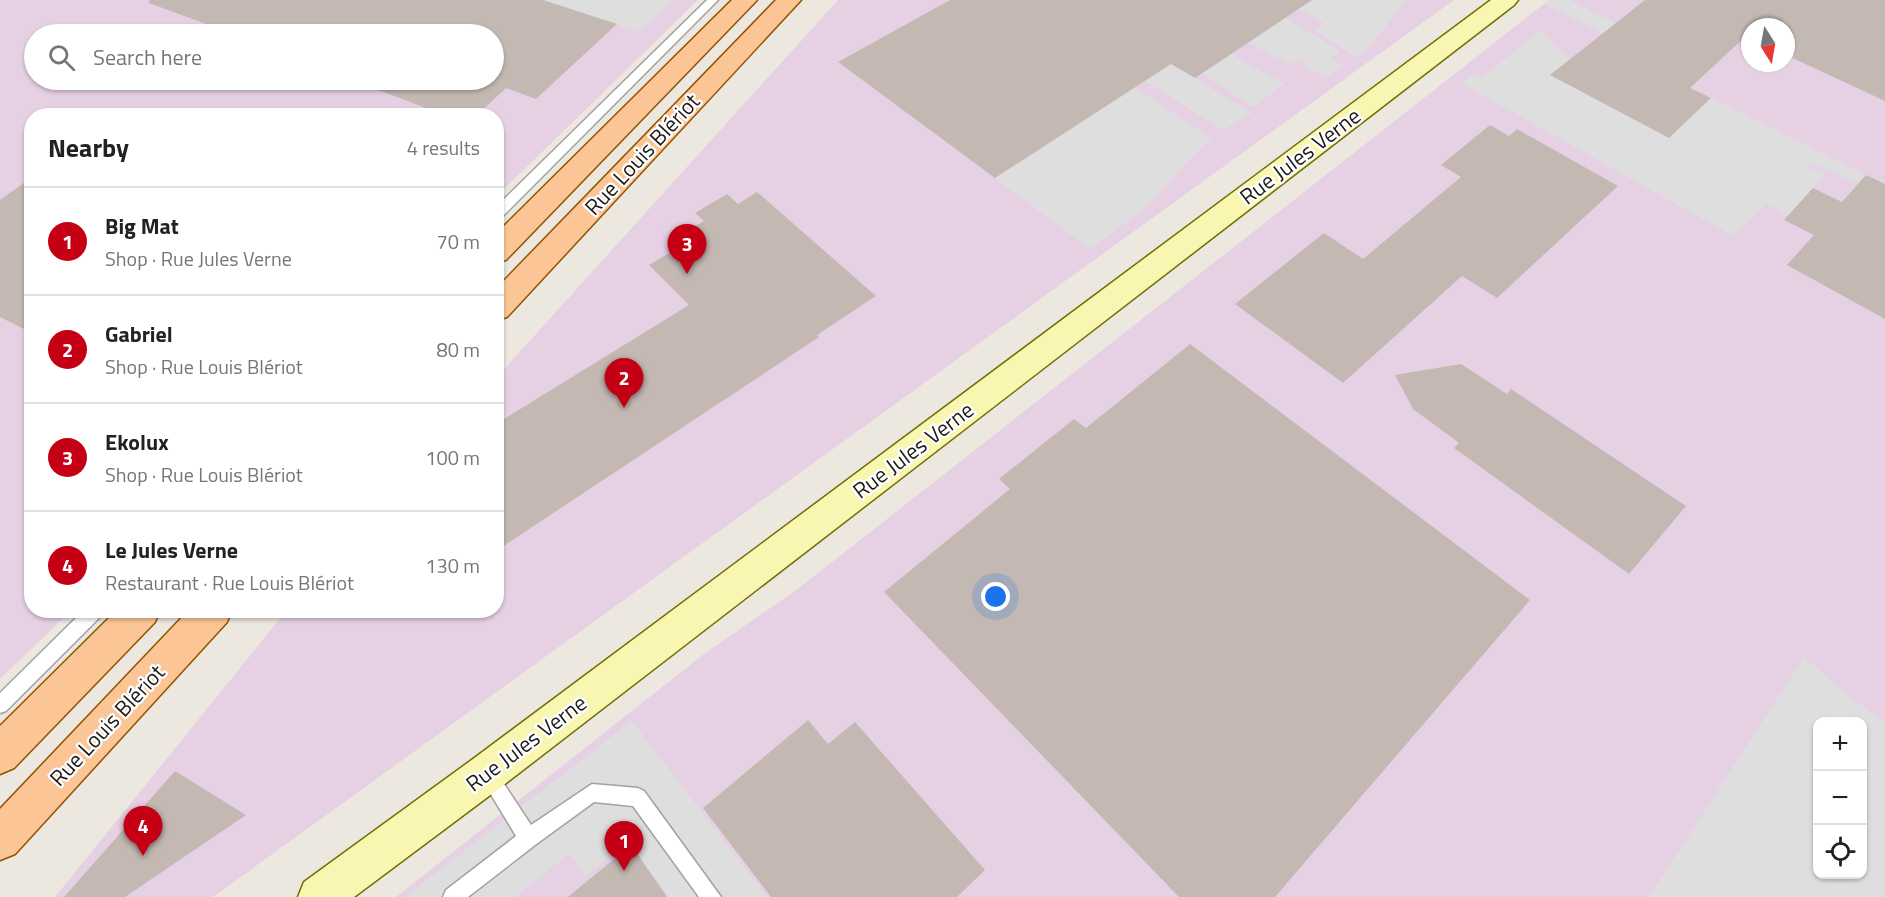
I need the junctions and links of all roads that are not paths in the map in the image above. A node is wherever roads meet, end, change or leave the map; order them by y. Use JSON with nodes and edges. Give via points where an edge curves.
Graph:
{"nodes":[{"id":1,"x":713,"y":0,"type":"edge"},
{"id":2,"x":746,"y":0,"type":"edge"},
{"id":3,"x":789,"y":0,"type":"edge"},
{"id":4,"x":1506,"y":0,"type":"edge"},
{"id":5,"x":504,"y":207,"type":"edge"},
{"id":6,"x":504,"y":244,"type":"edge"},
{"id":7,"x":504,"y":301,"type":"edge"},
{"id":8,"x":88,"y":618,"type":"edge"},
{"id":9,"x":134,"y":618,"type":"edge"},
{"id":10,"x":207,"y":618,"type":"edge"},
{"id":11,"x":0,"y":705,"type":"edge"},
{"id":12,"x":0,"y":754,"type":"edge"},
{"id":13,"x":487,"y":773,"type":"junction"},
{"id":14,"x":528,"y":838,"type":"junction"},
{"id":15,"x":0,"y":839,"type":"edge"},
{"id":16,"x":319,"y":897,"type":"edge"},
{"id":17,"x":453,"y":897,"type":"edge"},
{"id":18,"x":711,"y":897,"type":"edge"}],
"edges":[{"from":1,"to":5,"type":"lane"},
{"from":2,"to":6,"type":"main road","name":"Rue Louis Blériot"},
{"from":3,"to":7,"type":"main road","name":"Rue Louis Blériot"},
{"from":4,"to":13,"type":"main road","name":"Rue Jules Verne"},
{"from":8,"to":11,"type":"lane"},
{"from":9,"to":12,"type":"main road"},
{"from":10,"to":15,"type":"main road","name":"Rue Louis Blériot"},
{"from":13,"to":14,"type":"lane"},
{"from":13,"to":16,"type":"main road","name":"Rue Jules Verne"},
{"from":14,"to":17,"type":"lane"},
{"from":14,"to":18,"type":"lane","via":[[592,793],[638,797]]}]}
